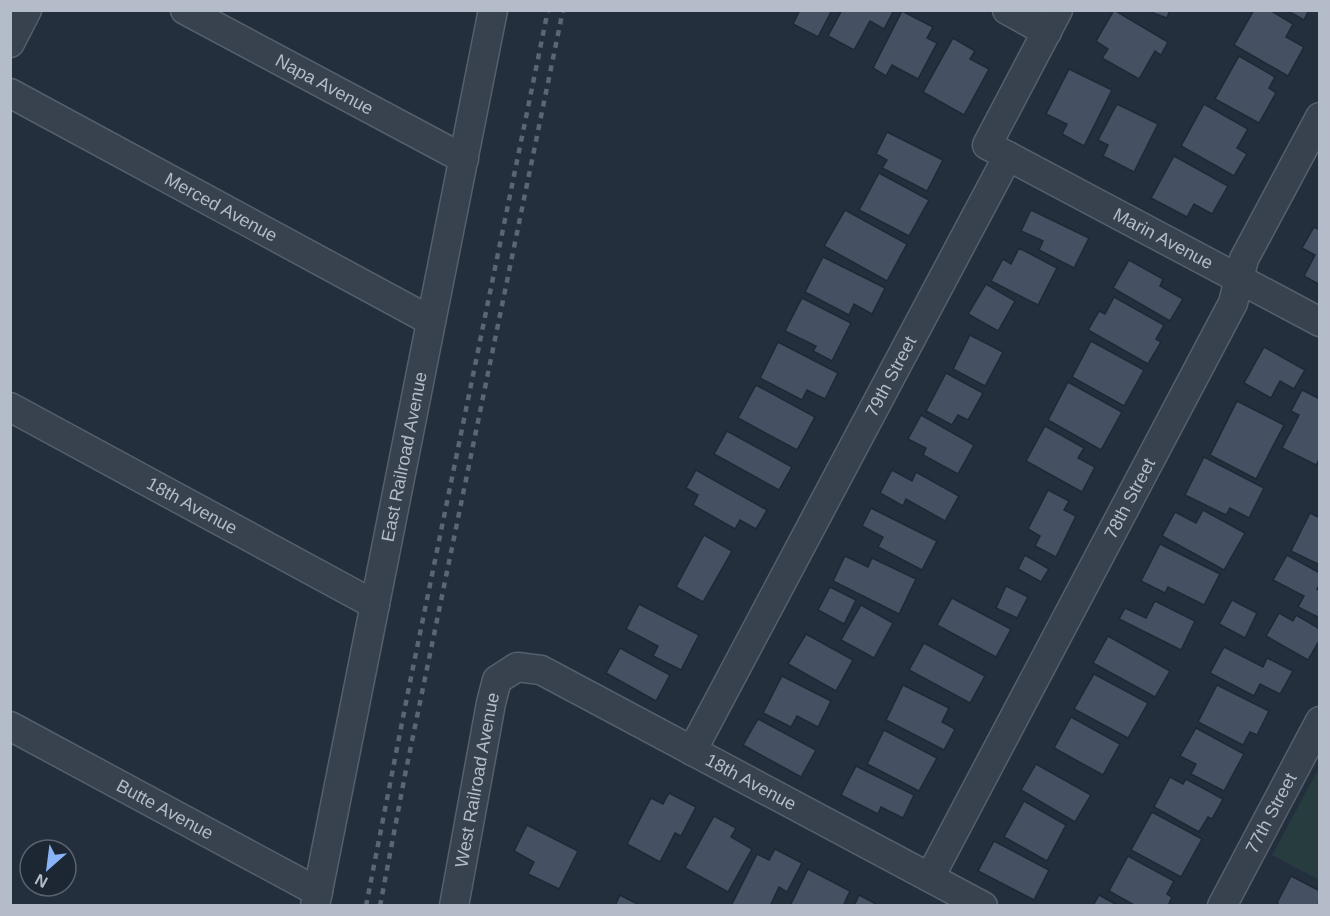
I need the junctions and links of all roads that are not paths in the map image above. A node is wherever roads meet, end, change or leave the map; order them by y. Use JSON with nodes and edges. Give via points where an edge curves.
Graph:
{"nodes":[{"id":1,"x":27,"y":10,"type":"edge"},
{"id":2,"x":185,"y":10,"type":"edge"},
{"id":3,"x":493,"y":10,"type":"edge"},
{"id":4,"x":1007,"y":10,"type":"edge"},
{"id":5,"x":1053,"y":21,"type":"edge"},
{"id":6,"x":10,"y":43,"type":"edge"},
{"id":7,"x":10,"y":93,"type":"edge"},
{"id":8,"x":1320,"y":117,"type":"edge"},
{"id":9,"x":1008,"y":156,"type":"junction"},
{"id":10,"x":464,"y":159,"type":"junction"},
{"id":11,"x":1239,"y":279,"type":"junction"},
{"id":12,"x":431,"y":321,"type":"junction"},
{"id":13,"x":1320,"y":322,"type":"edge"},
{"id":14,"x":10,"y":407,"type":"edge"},
{"id":15,"x":375,"y":605,"type":"junction"},
{"id":16,"x":517,"y":666,"type":"joint"},
{"id":17,"x":1320,"y":721,"type":"edge"},
{"id":18,"x":10,"y":726,"type":"edge"},
{"id":19,"x":692,"y":751,"type":"junction"},
{"id":20,"x":930,"y":878,"type":"junction"},
{"id":21,"x":316,"y":899,"type":"edge"},
{"id":22,"x":454,"y":906,"type":"edge"},
{"id":23,"x":983,"y":906,"type":"edge"},
{"id":24,"x":1222,"y":906,"type":"edge"}],
"edges":[{"from":1,"to":6,"type":"street"},
{"from":2,"to":10,"type":"street","name":"Napa Avenue"},
{"from":3,"to":10,"type":"street","name":"East Railroad Avenue"},
{"from":4,"to":5,"type":"street"},
{"from":5,"to":9,"type":"street","via":[[987,145]]},
{"from":7,"to":12,"type":"street","name":"Merced Avenue"},
{"from":8,"to":11,"type":"street","name":"78th Street","via":[[1244,259]]},
{"from":9,"to":11,"type":"street","name":"Marin Avenue"},
{"from":9,"to":19,"type":"street","name":"79th Street"},
{"from":10,"to":12,"type":"street","name":"East Railroad Avenue"},
{"from":11,"to":13,"type":"street","name":"Marin Avenue"},
{"from":11,"to":20,"type":"street","name":"78th Street","via":[[1228,313]]},
{"from":12,"to":15,"type":"street","name":"East Railroad Avenue"},
{"from":14,"to":15,"type":"street","name":"18th Avenue"},
{"from":15,"to":21,"type":"street","name":"East Railroad Avenue"},
{"from":16,"to":19,"type":"street","name":"18th Avenue","via":[[541,670]]},
{"from":16,"to":22,"type":"street","name":"West Railroad Avenue","via":[[497,680]]},
{"from":17,"to":24,"type":"street","name":"77th Street"},
{"from":18,"to":21,"type":"street","name":"Butte Avenue"},
{"from":19,"to":20,"type":"street","name":"18th Avenue"},
{"from":20,"to":23,"type":"street","name":"18th Avenue"}]}
